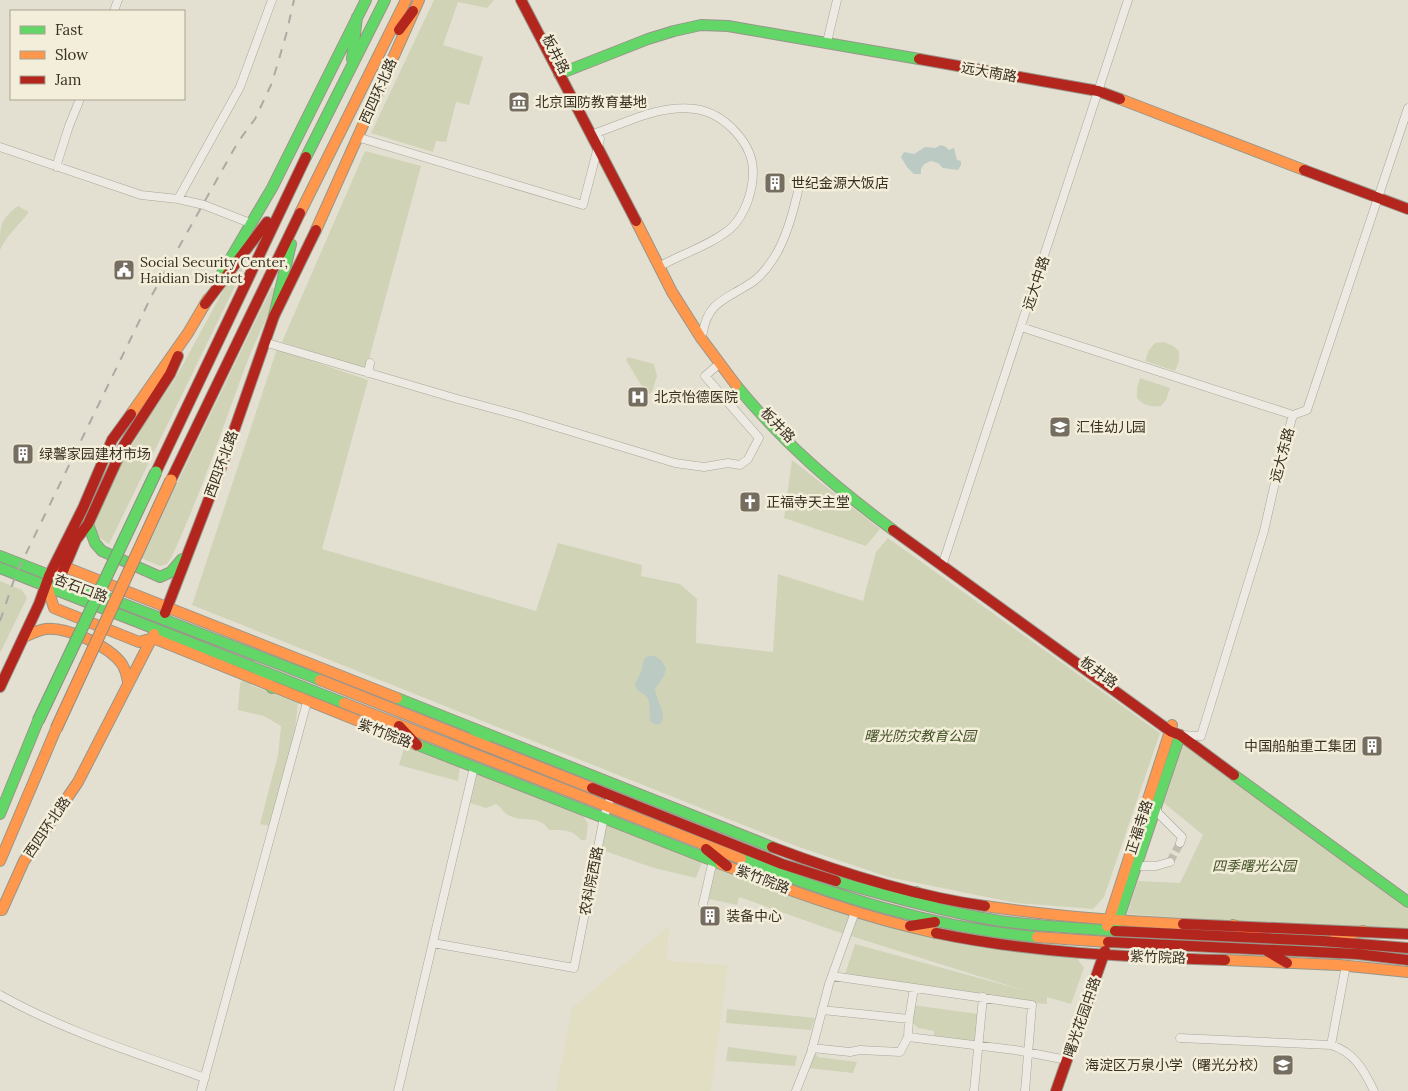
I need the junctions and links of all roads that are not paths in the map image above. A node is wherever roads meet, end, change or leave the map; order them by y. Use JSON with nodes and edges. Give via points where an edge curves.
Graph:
{"nodes":[{"id":1,"x":272,"y":0,"type":"edge"},
{"id":2,"x":366,"y":0,"type":"edge"},
{"id":3,"x":385,"y":0,"type":"edge"},
{"id":4,"x":406,"y":0,"type":"edge"},
{"id":5,"x":521,"y":0,"type":"edge"},
{"id":6,"x":528,"y":0,"type":"edge"},
{"id":7,"x":837,"y":0,"type":"edge"},
{"id":8,"x":1128,"y":0,"type":"edge"},
{"id":9,"x":416,"y":5,"type":"edge"},
{"id":10,"x":357,"y":17,"type":"junction"},
{"id":11,"x":826,"y":42,"type":"junction"},
{"id":12,"x":377,"y":59,"type":"junction"},
{"id":13,"x":351,"y":70,"type":"junction"},
{"id":14,"x":562,"y":73,"type":"junction"},
{"id":15,"x":1098,"y":91,"type":"junction"},
{"id":16,"x":80,"y":100,"type":"edge"},
{"id":17,"x":1408,"y":108,"type":"edge"},
{"id":18,"x":357,"y":137,"type":"junction"},
{"id":19,"x":598,"y":140,"type":"junction"},
{"id":20,"x":0,"y":147,"type":"edge"},
{"id":21,"x":56,"y":167,"type":"junction"},
{"id":22,"x":800,"y":182,"type":"dead end"},
{"id":23,"x":178,"y":199,"type":"junction"},
{"id":24,"x":284,"y":199,"type":"junction"},
{"id":25,"x":1378,"y":199,"type":"junction"},
{"id":26,"x":1408,"y":210,"type":"edge"},
{"id":27,"x":298,"y":216,"type":"junction"},
{"id":28,"x":250,"y":223,"type":"junction"},
{"id":29,"x":664,"y":264,"type":"junction"},
{"id":30,"x":205,"y":304,"type":"junction"},
{"id":31,"x":274,"y":316,"type":"junction"},
{"id":32,"x":1021,"y":327,"type":"junction"},
{"id":33,"x":703,"y":332,"type":"junction"},
{"id":34,"x":188,"y":333,"type":"junction"},
{"id":35,"x":264,"y":342,"type":"junction"},
{"id":36,"x":370,"y":363,"type":"dead end"},
{"id":37,"x":719,"y":364,"type":"junction"},
{"id":38,"x":368,"y":373,"type":"junction"},
{"id":39,"x":1293,"y":415,"type":"junction"},
{"id":40,"x":82,"y":508,"type":"junction"},
{"id":41,"x":88,"y":524,"type":"junction"},
{"id":42,"x":76,"y":540,"type":"junction"},
{"id":43,"x":186,"y":554,"type":"junction"},
{"id":44,"x":0,"y":556,"type":"edge"},
{"id":45,"x":943,"y":563,"type":"junction"},
{"id":46,"x":65,"y":567,"type":"junction"},
{"id":47,"x":0,"y":568,"type":"edge"},
{"id":48,"x":52,"y":581,"type":"junction"},
{"id":49,"x":159,"y":623,"type":"junction"},
{"id":50,"x":24,"y":637,"type":"junction"},
{"id":51,"x":258,"y":669,"type":"junction"},
{"id":52,"x":128,"y":682,"type":"junction"},
{"id":53,"x":0,"y":687,"type":"edge"},
{"id":54,"x":272,"y":688,"type":"junction"},
{"id":55,"x":308,"y":702,"type":"junction"},
{"id":56,"x":396,"y":723,"type":"junction"},
{"id":57,"x":472,"y":728,"type":"junction"},
{"id":58,"x":1174,"y":730,"type":"junction"},
{"id":59,"x":417,"y":745,"type":"junction"},
{"id":60,"x":488,"y":746,"type":"junction"},
{"id":61,"x":474,"y":767,"type":"junction"},
{"id":62,"x":612,"y":796,"type":"junction"},
{"id":63,"x":1156,"y":806,"type":"junction"},
{"id":64,"x":0,"y":814,"type":"edge"},
{"id":65,"x":604,"y":818,"type":"junction"},
{"id":66,"x":694,"y":840,"type":"junction"},
{"id":67,"x":1180,"y":842,"type":"dead end"},
{"id":68,"x":713,"y":860,"type":"junction"},
{"id":69,"x":0,"y":861,"type":"edge"},
{"id":70,"x":1170,"y":862,"type":"dead end"},
{"id":71,"x":727,"y":866,"type":"junction"},
{"id":72,"x":1136,"y":866,"type":"junction"},
{"id":73,"x":916,"y":892,"type":"junction"},
{"id":74,"x":1408,"y":902,"type":"edge"},
{"id":75,"x":703,"y":904,"type":"dead end"},
{"id":76,"x":941,"y":909,"type":"junction"},
{"id":77,"x":1,"y":910,"type":"edge"},
{"id":78,"x":855,"y":912,"type":"junction"},
{"id":79,"x":939,"y":921,"type":"junction"},
{"id":80,"x":1112,"y":925,"type":"junction"},
{"id":81,"x":1233,"y":925,"type":"junction"},
{"id":82,"x":910,"y":926,"type":"junction"},
{"id":83,"x":1363,"y":930,"type":"junction"},
{"id":84,"x":1408,"y":934,"type":"edge"},
{"id":85,"x":1322,"y":941,"type":"junction"},
{"id":86,"x":1108,"y":942,"type":"junction"},
{"id":87,"x":433,"y":943,"type":"junction"},
{"id":88,"x":1266,"y":944,"type":"junction"},
{"id":89,"x":1408,"y":948,"type":"edge"},
{"id":90,"x":1104,"y":955,"type":"junction"},
{"id":91,"x":1408,"y":960,"type":"edge"},
{"id":92,"x":1287,"y":963,"type":"junction"},
{"id":93,"x":1346,"y":965,"type":"junction"},
{"id":94,"x":1408,"y":972,"type":"edge"},
{"id":95,"x":832,"y":976,"type":"junction"},
{"id":96,"x":914,"y":988,"type":"junction"},
{"id":97,"x":0,"y":995,"type":"edge"},
{"id":98,"x":983,"y":997,"type":"junction"},
{"id":99,"x":822,"y":1010,"type":"junction"},
{"id":100,"x":909,"y":1019,"type":"junction"},
{"id":101,"x":908,"y":1037,"type":"junction"},
{"id":102,"x":1180,"y":1038,"type":"dead end"},
{"id":103,"x":1331,"y":1045,"type":"junction"},
{"id":104,"x":978,"y":1046,"type":"junction"},
{"id":105,"x":812,"y":1048,"type":"junction"},
{"id":106,"x":1028,"y":1052,"type":"junction"},
{"id":107,"x":1067,"y":1060,"type":"junction"},
{"id":108,"x":204,"y":1078,"type":"junction"},
{"id":109,"x":201,"y":1091,"type":"edge"},
{"id":110,"x":398,"y":1091,"type":"edge"},
{"id":111,"x":796,"y":1091,"type":"edge"},
{"id":112,"x":974,"y":1091,"type":"edge"},
{"id":113,"x":1025,"y":1091,"type":"edge"},
{"id":114,"x":1056,"y":1091,"type":"edge"},
{"id":115,"x":1374,"y":1091,"type":"edge"}],
"edges":[{"from":1,"to":23,"type":"street","via":[[240,87]]},
{"from":2,"to":10,"type":"main road"},
{"from":3,"to":13,"type":"main road"},
{"from":4,"to":12,"type":"main road","name":"西四环北路"},
{"from":5,"to":14,"type":"main road"},
{"from":6,"to":14,"type":"main road","name":"板井路"},
{"from":7,"to":11,"type":"street"},
{"from":8,"to":15,"type":"street","name":"远大中路"},
{"from":9,"to":12,"type":"main road"},
{"from":9,"to":18,"type":"main road","name":"西四环北路"},
{"from":10,"to":13,"type":"main road"},
{"from":10,"to":28,"type":"main road","via":[[272,188]]},
{"from":11,"to":14,"type":"main road","name":"远大南路","via":[[735,27],[701,26],[674,30]]},
{"from":11,"to":15,"type":"main road","name":"远大南路"},
{"from":12,"to":27,"type":"main road","name":"西四环北路"},
{"from":13,"to":24,"type":"main road"},
{"from":14,"to":19,"type":"main road"},
{"from":15,"to":25,"type":"main road","name":"远大南路"},
{"from":15,"to":32,"type":"street","name":"远大中路"},
{"from":16,"to":21,"type":"street"},
{"from":17,"to":25,"type":"street","name":"远大东路"},
{"from":18,"to":19,"type":"street","via":[[583,205]]},
{"from":18,"to":31,"type":"main road","name":"西四环北路"},
{"from":19,"to":29,"type":"main road","name":"板井路"},
{"from":19,"to":29,"type":"street","via":[[651,114],[693,109],[726,122],[744,145],[753,172],[741,216],[723,235]]},
{"from":19,"to":37,"type":"main road","via":[[672,292]]},
{"from":20,"to":21,"type":"street"},
{"from":21,"to":23,"type":"street","via":[[141,195]]},
{"from":22,"to":33,"type":"street","via":[[796,205],[772,262],[747,286],[720,300],[709,313]]},
{"from":23,"to":28,"type":"street","via":[[204,205]]},
{"from":24,"to":30,"type":"main road"},
{"from":24,"to":64,"type":"main road","bridge":true,"via":[[38,721]]},
{"from":25,"to":26,"type":"main road","name":"远大南路"},
{"from":25,"to":39,"type":"street","name":"远大东路","via":[[1307,410]]},
{"from":27,"to":31,"type":"main road"},
{"from":27,"to":69,"type":"main road","name":"西四环北路","bridge":true,"via":[[171,480],[56,729]]},
{"from":28,"to":30,"type":"main road"},
{"from":29,"to":33,"type":"main road","name":"板井路"},
{"from":30,"to":34,"type":"main road"},
{"from":31,"to":35,"type":"main road","name":"西四环北路"},
{"from":32,"to":39,"type":"street"},
{"from":32,"to":45,"type":"street","name":"远大中路"},
{"from":33,"to":45,"type":"main road","name":"板井路","via":[[739,382],[776,425],[849,491]]},
{"from":34,"to":40,"type":"main road","via":[[112,440]]},
{"from":34,"to":41,"type":"main road","via":[[170,374],[124,445]]},
{"from":35,"to":38,"type":"street"},
{"from":35,"to":43,"type":"main road","name":"西四环北路","via":[[222,465]]},
{"from":36,"to":38,"type":"street"},
{"from":37,"to":38,"type":"street","via":[[705,376],[759,438],[748,459],[740,465],[728,463],[704,467],[675,464]]},
{"from":37,"to":45,"type":"main road","via":[[806,461],[859,504]]},
{"from":39,"to":58,"type":"street","name":"远大东路","via":[[1280,456],[1264,531],[1201,736]]},
{"from":40,"to":42,"type":"main road"},
{"from":40,"to":48,"type":"main road"},
{"from":41,"to":42,"type":"main road"},
{"from":41,"to":43,"type":"main road","via":[[95,543],[102,551],[160,577],[171,572]]},
{"from":42,"to":46,"type":"main road"},
{"from":43,"to":49,"type":"main road","name":"西四环北路"},
{"from":44,"to":48,"type":"main road","name":"杏石口路"},
{"from":45,"to":58,"type":"main road","name":"板井路"},
{"from":46,"to":48,"type":"main road"},
{"from":46,"to":49,"type":"main road"},
{"from":47,"to":48,"type":"main road","name":"杏石口路"},
{"from":48,"to":49,"type":"main road","name":"杏石口路"},
{"from":48,"to":49,"type":"main road","via":[[54,608],[139,642]]},
{"from":48,"to":50,"type":"main road"},
{"from":49,"to":51,"type":"main road","name":"紫竹院路"},
{"from":49,"to":52,"type":"main road","name":"西四环北路"},
{"from":49,"to":54,"type":"main road","name":"紫竹院路"},
{"from":49,"to":57,"type":"main road","name":"紫竹院路"},
{"from":49,"to":60,"type":"main road","name":"紫竹院路","via":[[314,676]]},
{"from":50,"to":52,"type":"main road","via":[[54,629],[87,640],[121,664]]},
{"from":50,"to":53,"type":"main road"},
{"from":51,"to":54,"type":"main road"},
{"from":51,"to":56,"type":"main road","name":"紫竹院路"},
{"from":52,"to":77,"type":"main road","name":"西四环北路","via":[[78,782],[24,861]]},
{"from":54,"to":55,"type":"main road","name":"紫竹院路"},
{"from":55,"to":59,"type":"main road","name":"紫竹院路"},
{"from":55,"to":108,"type":"street"},
{"from":56,"to":59,"type":"main road"},
{"from":56,"to":62,"type":"main road","name":"紫竹院路"},
{"from":57,"to":60,"type":"main road"},
{"from":57,"to":62,"type":"main road","name":"紫竹院路"},
{"from":58,"to":63,"type":"main road","name":"正福寺路"},
{"from":58,"to":74,"type":"main road","name":"板井路"},
{"from":58,"to":80,"type":"main road","name":"正福寺路"},
{"from":59,"to":61,"type":"main road","name":"紫竹院路"},
{"from":60,"to":62,"type":"main road","name":"紫竹院路"},
{"from":61,"to":65,"type":"main road","name":"紫竹院路"},
{"from":61,"to":87,"type":"street"},
{"from":62,"to":65,"type":"street","name":"农科院西路"},
{"from":62,"to":66,"type":"main road","name":"紫竹院路"},
{"from":62,"to":73,"type":"main road","name":"紫竹院路","via":[[820,865]]},
{"from":62,"to":76,"type":"main road","name":"紫竹院路","via":[[782,864],[855,888]]},
{"from":63,"to":67,"type":"street","via":[[1158,813],[1182,837]]},
{"from":63,"to":72,"type":"main road","name":"正福寺路"},
{"from":65,"to":68,"type":"main road","name":"紫竹院路"},
{"from":65,"to":87,"type":"street","name":"农科院西路","via":[[574,968]]},
{"from":66,"to":71,"type":"main road"},
{"from":66,"to":79,"type":"main road","name":"紫竹院路","via":[[852,900]]},
{"from":68,"to":71,"type":"main road","name":"紫竹院路"},
{"from":68,"to":75,"type":"street"},
{"from":70,"to":72,"type":"street"},
{"from":71,"to":78,"type":"main road","name":"紫竹院路"},
{"from":72,"to":80,"type":"main road","name":"正福寺路"},
{"from":73,"to":76,"type":"main road"},
{"from":73,"to":80,"type":"main road","name":"紫竹院路","via":[[1018,912]]},
{"from":76,"to":80,"type":"main road","name":"紫竹院路","via":[[987,918]]},
{"from":78,"to":82,"type":"main road","name":"紫竹院路"},
{"from":78,"to":95,"type":"street"},
{"from":79,"to":82,"type":"main road"},
{"from":79,"to":86,"type":"main road","name":"紫竹院路","via":[[1022,935]]},
{"from":80,"to":81,"type":"main road","name":"紫竹院路"},
{"from":80,"to":86,"type":"main road","name":"曙光花园中路"},
{"from":80,"to":88,"type":"main road","name":"紫竹院路"},
{"from":81,"to":83,"type":"main road","name":"紫竹院路"},
{"from":81,"to":88,"type":"main road"},
{"from":82,"to":90,"type":"main road","name":"紫竹院路","via":[[1011,946]]},
{"from":83,"to":84,"type":"main road","name":"紫竹院路"},
{"from":83,"to":85,"type":"main road"},
{"from":85,"to":88,"type":"main road","name":"紫竹院路"},
{"from":85,"to":89,"type":"main road","name":"紫竹院路"},
{"from":86,"to":88,"type":"main road","name":"紫竹院路"},
{"from":86,"to":90,"type":"main road","name":"曙光花园中路"},
{"from":87,"to":110,"type":"street"},
{"from":88,"to":91,"type":"main road","name":"紫竹院路"},
{"from":88,"to":92,"type":"main road"},
{"from":90,"to":92,"type":"main road","name":"紫竹院路"},
{"from":90,"to":107,"type":"main road","name":"曙光花园中路"},
{"from":92,"to":93,"type":"main road","name":"紫竹院路"},
{"from":93,"to":94,"type":"main road","name":"紫竹院路"},
{"from":93,"to":103,"type":"street"},
{"from":95,"to":96,"type":"street"},
{"from":95,"to":99,"type":"street"},
{"from":96,"to":98,"type":"street"},
{"from":96,"to":100,"type":"street"},
{"from":97,"to":108,"type":"street","via":[[99,1040]]},
{"from":98,"to":104,"type":"street"},
{"from":98,"to":106,"type":"street","via":[[1032,1005]]},
{"from":99,"to":100,"type":"street"},
{"from":99,"to":105,"type":"street"},
{"from":100,"to":101,"type":"street"},
{"from":101,"to":104,"type":"street"},
{"from":101,"to":105,"type":"street","via":[[900,1052]]},
{"from":102,"to":103,"type":"street"},
{"from":103,"to":115,"type":"street","via":[[1351,1055]]},
{"from":104,"to":106,"type":"street"},
{"from":104,"to":112,"type":"street"},
{"from":105,"to":111,"type":"street"},
{"from":106,"to":107,"type":"street"},
{"from":106,"to":113,"type":"street"},
{"from":107,"to":114,"type":"main road","name":"曙光花园中路"},
{"from":108,"to":109,"type":"street"}]}
